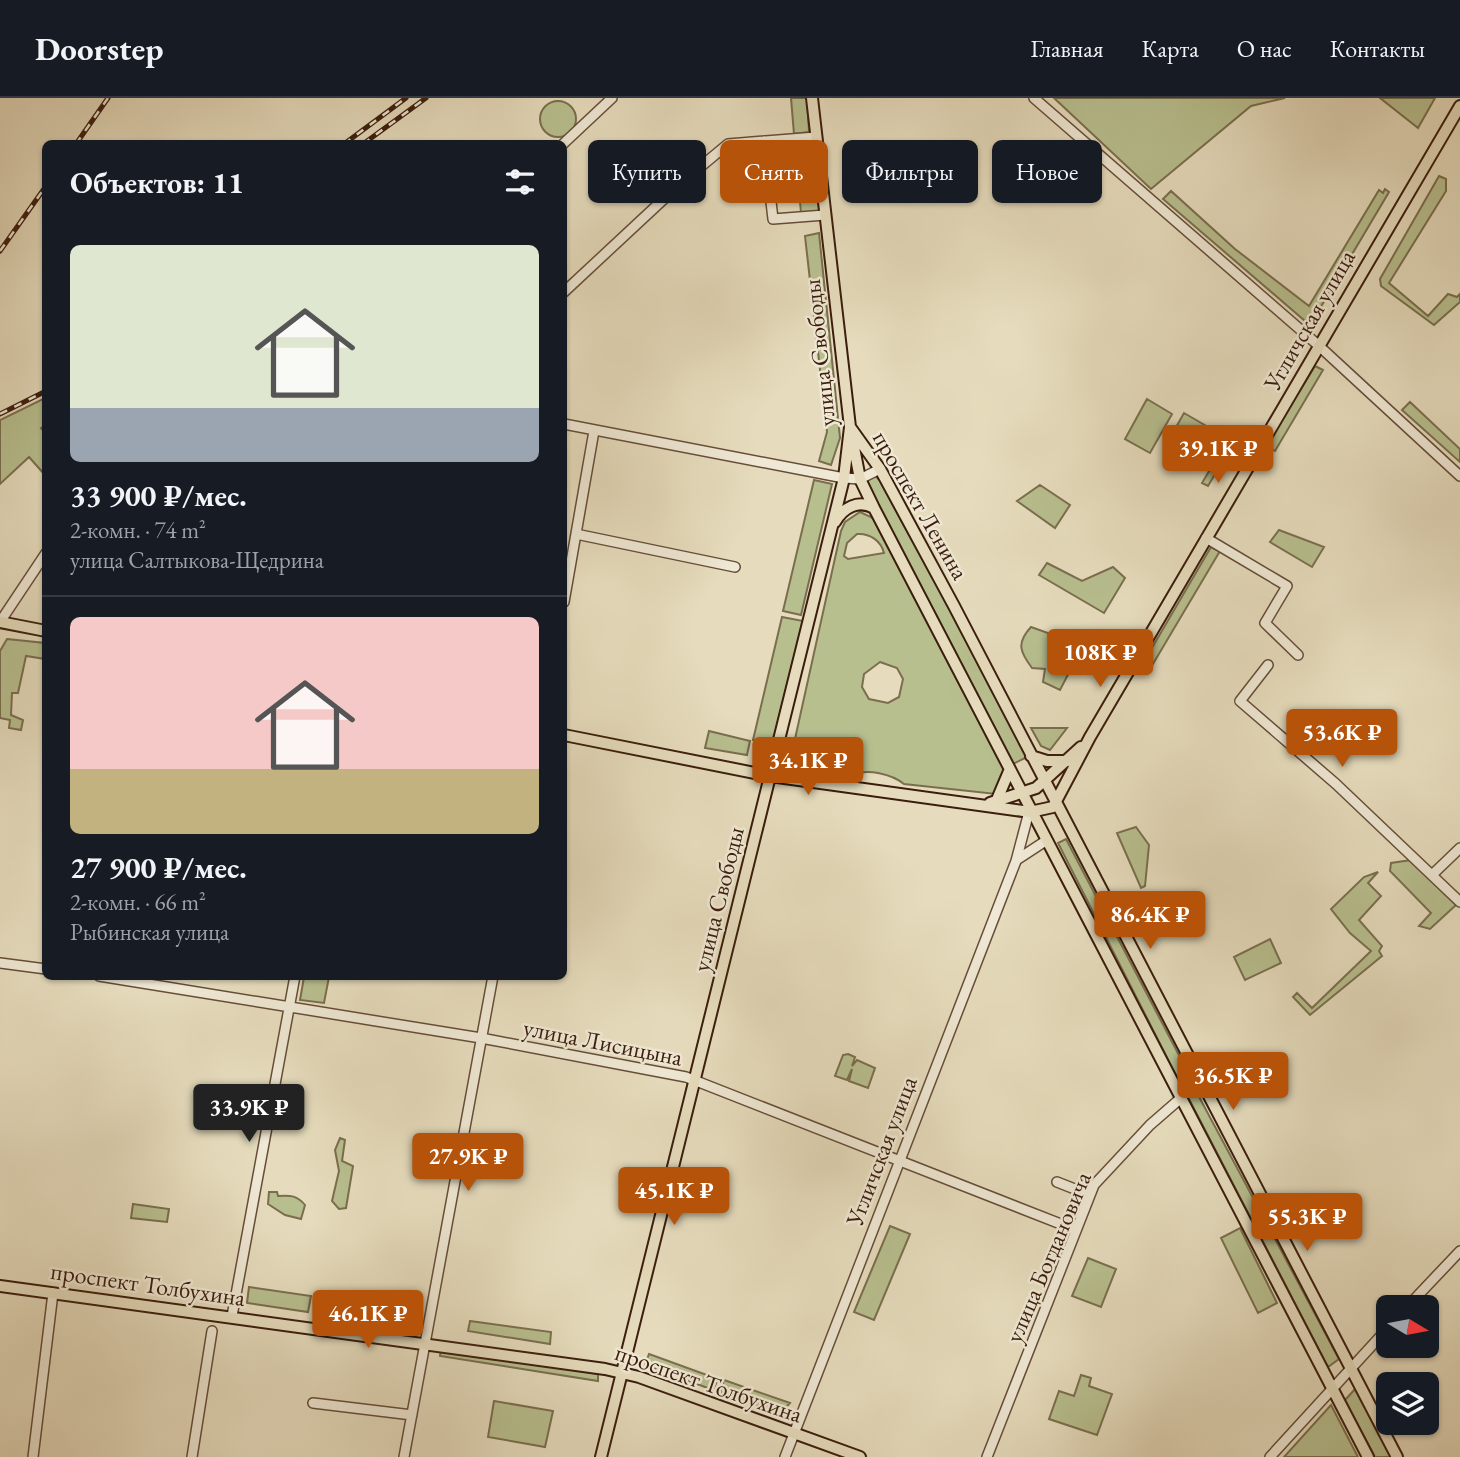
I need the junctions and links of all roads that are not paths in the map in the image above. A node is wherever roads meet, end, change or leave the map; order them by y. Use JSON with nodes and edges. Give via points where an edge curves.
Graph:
{"nodes":[{"id":1,"x":612,"y":98,"type":"edge"},
{"id":2,"x":812,"y":98,"type":"edge"},
{"id":3,"x":1034,"y":98,"type":"edge"},
{"id":4,"x":1460,"y":106,"type":"edge"},
{"id":5,"x":816,"y":137,"type":"junction"},
{"id":6,"x":567,"y":140,"type":"edge"},
{"id":7,"x":777,"y":140,"type":"edge"},
{"id":8,"x":720,"y":151,"type":"edge"},
{"id":9,"x":771,"y":203,"type":"edge"},
{"id":10,"x":825,"y":215,"type":"junction"},
{"id":11,"x":567,"y":289,"type":"edge"},
{"id":12,"x":1318,"y":345,"type":"junction"},
{"id":13,"x":567,"y":425,"type":"edge"},
{"id":14,"x":850,"y":427,"type":"junction"},
{"id":15,"x":594,"y":431,"type":"junction"},
{"id":16,"x":880,"y":469,"type":"junction"},
{"id":17,"x":1460,"y":476,"type":"edge"},
{"id":18,"x":844,"y":478,"type":"junction"},
{"id":19,"x":860,"y":479,"type":"junction"},
{"id":20,"x":874,"y":508,"type":"junction"},
{"id":21,"x":830,"y":531,"type":"junction"},
{"id":22,"x":576,"y":534,"type":"junction"},
{"id":23,"x":1206,"y":538,"type":"junction"},
{"id":24,"x":42,"y":559,"type":"edge"},
{"id":25,"x":735,"y":567,"type":"dead end"},
{"id":26,"x":567,"y":585,"type":"edge"},
{"id":27,"x":0,"y":622,"type":"edge"},
{"id":28,"x":42,"y":630,"type":"edge"},
{"id":29,"x":1298,"y":655,"type":"dead end"},
{"id":30,"x":1268,"y":665,"type":"dead end"},
{"id":31,"x":567,"y":736,"type":"edge"},
{"id":32,"x":1090,"y":737,"type":"junction"},
{"id":33,"x":1031,"y":756,"type":"junction"},
{"id":34,"x":1068,"y":761,"type":"junction"},
{"id":35,"x":1010,"y":769,"type":"junction"},
{"id":36,"x":770,"y":776,"type":"junction"},
{"id":37,"x":1038,"y":802,"type":"junction"},
{"id":38,"x":1001,"y":805,"type":"junction"},
{"id":39,"x":1047,"y":839,"type":"junction"},
{"id":40,"x":1460,"y":848,"type":"edge"},
{"id":41,"x":1016,"y":861,"type":"junction"},
{"id":42,"x":1433,"y":874,"type":"junction"},
{"id":43,"x":1460,"y":902,"type":"edge"},
{"id":44,"x":0,"y":963,"type":"edge"},
{"id":45,"x":42,"y":968,"type":"edge"},
{"id":46,"x":124,"y":980,"type":"edge"},
{"id":47,"x":294,"y":980,"type":"edge"},
{"id":48,"x":492,"y":980,"type":"edge"},
{"id":49,"x":289,"y":1007,"type":"junction"},
{"id":50,"x":481,"y":1038,"type":"junction"},
{"id":51,"x":695,"y":1079,"type":"junction"},
{"id":52,"x":1202,"y":1086,"type":"junction"},
{"id":53,"x":1181,"y":1098,"type":"junction"},
{"id":54,"x":900,"y":1159,"type":"junction"},
{"id":55,"x":1057,"y":1182,"type":"dead end"},
{"id":56,"x":1090,"y":1195,"type":"junction"},
{"id":57,"x":1076,"y":1230,"type":"junction"},
{"id":58,"x":1460,"y":1251,"type":"edge"},
{"id":59,"x":0,"y":1286,"type":"edge"},
{"id":60,"x":53,"y":1293,"type":"junction"},
{"id":61,"x":1418,"y":1295,"type":"edge"},
{"id":62,"x":232,"y":1316,"type":"junction"},
{"id":63,"x":212,"y":1331,"type":"dead end"},
{"id":64,"x":1376,"y":1341,"type":"edge"},
{"id":65,"x":425,"y":1342,"type":"junction"},
{"id":66,"x":1350,"y":1368,"type":"junction"},
{"id":67,"x":622,"y":1372,"type":"junction"},
{"id":68,"x":1331,"y":1387,"type":"junction"},
{"id":69,"x":313,"y":1403,"type":"dead end"},
{"id":70,"x":412,"y":1415,"type":"junction"},
{"id":71,"x":794,"y":1434,"type":"junction"},
{"id":72,"x":33,"y":1457,"type":"edge"},
{"id":73,"x":192,"y":1457,"type":"edge"},
{"id":74,"x":404,"y":1457,"type":"edge"},
{"id":75,"x":601,"y":1457,"type":"edge"},
{"id":76,"x":785,"y":1457,"type":"edge"},
{"id":77,"x":860,"y":1457,"type":"edge"},
{"id":78,"x":987,"y":1457,"type":"edge"},
{"id":79,"x":1270,"y":1457,"type":"edge"},
{"id":80,"x":1368,"y":1457,"type":"edge"},
{"id":81,"x":1397,"y":1457,"type":"edge"}],
"edges":[{"from":1,"to":6,"type":"street"},
{"from":2,"to":5,"type":"main road","name":"улица Свободы"},
{"from":3,"to":12,"type":"street"},
{"from":4,"to":12,"type":"main road","name":"Угличская улица"},
{"from":5,"to":7,"type":"street"},
{"from":5,"to":10,"type":"main road","name":"улица Свободы"},
{"from":8,"to":11,"type":"street"},
{"from":9,"to":10,"type":"street","via":[[773,219]]},
{"from":10,"to":14,"type":"main road","name":"улица Свободы"},
{"from":12,"to":17,"type":"street"},
{"from":12,"to":23,"type":"main road","name":"Угличская улица"},
{"from":13,"to":15,"type":"street"},
{"from":14,"to":16,"type":"main road","name":"проспект Ленина"},
{"from":14,"to":18,"type":"main road","name":"улица Свободы"},
{"from":14,"to":19,"type":"main road","name":"проспект Ленина"},
{"from":15,"to":18,"type":"street"},
{"from":15,"to":22,"type":"street"},
{"from":16,"to":19,"type":"street"},
{"from":16,"to":33,"type":"main road","name":"проспект Ленина"},
{"from":18,"to":19,"type":"street"},
{"from":18,"to":21,"type":"main road","name":"улица Свободы"},
{"from":19,"to":20,"type":"main road","name":"проспект Ленина"},
{"from":20,"to":21,"type":"main road","via":[[848,507]]},
{"from":20,"to":35,"type":"main road","name":"проспект Ленина"},
{"from":21,"to":36,"type":"main road","name":"улица Свободы"},
{"from":22,"to":25,"type":"street"},
{"from":22,"to":26,"type":"street"},
{"from":23,"to":29,"type":"street","via":[[1287,586],[1265,622]]},
{"from":23,"to":32,"type":"main road","name":"Угличская улица"},
{"from":24,"to":27,"type":"street"},
{"from":27,"to":28,"type":"main road"},
{"from":30,"to":42,"type":"street","via":[[1240,701]]},
{"from":31,"to":36,"type":"main road"},
{"from":32,"to":34,"type":"main road","name":"Угличская улица"},
{"from":32,"to":37,"type":"main road","name":"Угличская улица"},
{"from":33,"to":34,"type":"main road"},
{"from":33,"to":37,"type":"main road","name":"проспект Ленина"},
{"from":34,"to":37,"type":"main road","name":"Угличская улица"},
{"from":35,"to":37,"type":"main road","name":"проспект Ленина"},
{"from":35,"to":38,"type":"main road"},
{"from":36,"to":38,"type":"main road"},
{"from":36,"to":51,"type":"main road","name":"улица Свободы"},
{"from":37,"to":38,"type":"main road"},
{"from":37,"to":38,"type":"main road"},
{"from":37,"to":39,"type":"main road","name":"проспект Ленина"},
{"from":37,"to":41,"type":"street","name":"Угличская улица"},
{"from":37,"to":52,"type":"main road","name":"проспект Ленина"},
{"from":39,"to":41,"type":"street"},
{"from":39,"to":53,"type":"main road","name":"проспект Ленина"},
{"from":40,"to":42,"type":"street"},
{"from":41,"to":54,"type":"street","name":"Угличская улица"},
{"from":42,"to":43,"type":"street"},
{"from":44,"to":45,"type":"street"},
{"from":46,"to":49,"type":"street","name":"улица Лисицына"},
{"from":47,"to":49,"type":"street"},
{"from":48,"to":50,"type":"street"},
{"from":49,"to":50,"type":"street","name":"улица Лисицына"},
{"from":49,"to":62,"type":"street"},
{"from":50,"to":51,"type":"street","name":"улица Лисицына"},
{"from":50,"to":65,"type":"street"},
{"from":51,"to":54,"type":"street","name":"улица Лисицына"},
{"from":51,"to":67,"type":"main road","name":"улица Свободы"},
{"from":52,"to":53,"type":"main road"},
{"from":52,"to":66,"type":"main road","name":"проспект Ленина"},
{"from":53,"to":56,"type":"street","name":"улица Богдановича","via":[[1099,1177]]},
{"from":53,"to":68,"type":"main road","name":"проспект Ленина"},
{"from":54,"to":57,"type":"street","name":"улица Лисицына"},
{"from":54,"to":71,"type":"street","name":"Угличская улица"},
{"from":55,"to":56,"type":"street"},
{"from":56,"to":57,"type":"street","name":"улица Богдановича"},
{"from":57,"to":78,"type":"street","name":"улица Богдановича"},
{"from":58,"to":61,"type":"street"},
{"from":59,"to":60,"type":"main road","name":"проспект Толбухина"},
{"from":60,"to":62,"type":"main road","name":"проспект Толбухина"},
{"from":60,"to":72,"type":"street"},
{"from":62,"to":65,"type":"main road","name":"проспект Толбухина"},
{"from":63,"to":73,"type":"street"},
{"from":64,"to":66,"type":"street"},
{"from":65,"to":67,"type":"main road","name":"проспект Толбухина"},
{"from":65,"to":70,"type":"street"},
{"from":66,"to":68,"type":"street"},
{"from":66,"to":81,"type":"main road","name":"проспект Ленина"},
{"from":67,"to":71,"type":"main road","name":"проспект Толбухина"},
{"from":67,"to":75,"type":"main road","name":"улица Свободы"},
{"from":68,"to":79,"type":"street"},
{"from":68,"to":80,"type":"main road","name":"проспект Ленина"},
{"from":69,"to":70,"type":"street"},
{"from":70,"to":74,"type":"street"},
{"from":71,"to":76,"type":"street","name":"Угличская улица"},
{"from":71,"to":77,"type":"main road","name":"проспект Толбухина"}]}
